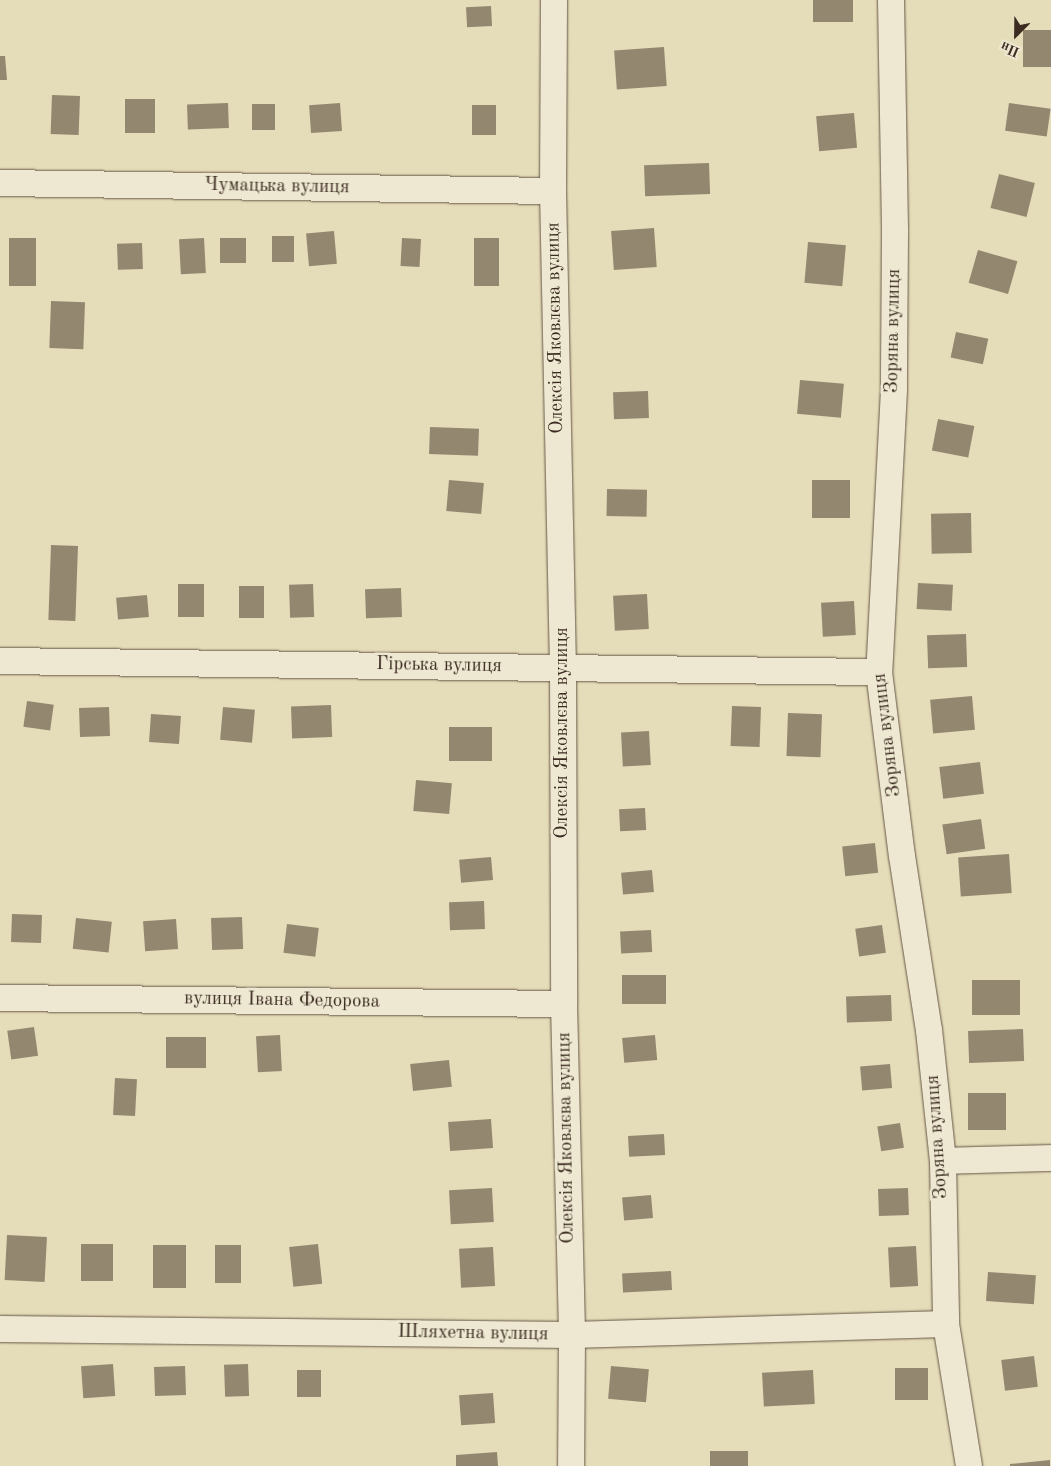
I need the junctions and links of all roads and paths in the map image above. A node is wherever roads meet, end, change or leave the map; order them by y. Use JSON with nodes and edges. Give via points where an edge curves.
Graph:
{"nodes":[{"id":1,"x":554,"y":0,"type":"edge"},
{"id":2,"x":891,"y":0,"type":"edge"},
{"id":3,"x":0,"y":183,"type":"edge"},
{"id":4,"x":553,"y":191,"type":"junction"},
{"id":5,"x":0,"y":661,"type":"edge"},
{"id":6,"x":563,"y":667,"type":"junction"},
{"id":7,"x":879,"y":672,"type":"junction"},
{"id":8,"x":0,"y":998,"type":"edge"},
{"id":9,"x":564,"y":1004,"type":"junction"},
{"id":10,"x":1051,"y":1158,"type":"edge"},
{"id":11,"x":943,"y":1161,"type":"junction"},
{"id":12,"x":946,"y":1324,"type":"junction"},
{"id":13,"x":0,"y":1329,"type":"edge"},
{"id":14,"x":572,"y":1335,"type":"junction"},
{"id":15,"x":570,"y":1466,"type":"edge"},
{"id":16,"x":969,"y":1466,"type":"edge"}],
"edges":[{"from":1,"to":4,"type":"street","name":"Олексія Яковлєва вулиця"},
{"from":2,"to":7,"type":"street","name":"Зоряна вулиця","via":[[894,390]]},
{"from":3,"to":4,"type":"street","name":"Чумацька вулиця"},
{"from":4,"to":6,"type":"street","name":"Олексія Яковлєва вулиця"},
{"from":5,"to":6,"type":"street","name":"Гірська вулиця"},
{"from":6,"to":7,"type":"street","name":"Гірська вулиця"},
{"from":6,"to":9,"type":"street","name":"Олексія Яковлєва вулиця"},
{"from":7,"to":11,"type":"street","name":"Зоряна вулиця","via":[[902,856],[929,1030]]},
{"from":8,"to":9,"type":"street","name":"вулиця Івана Федорова"},
{"from":9,"to":14,"type":"street","name":"Олексія Яковлєва вулиця"},
{"from":10,"to":11,"type":"street"},
{"from":11,"to":12,"type":"street","name":"Зоряна вулиця"},
{"from":12,"to":14,"type":"street","name":"Шляхетна вулиця"},
{"from":12,"to":16,"type":"street","name":"Зоряна вулиця"},
{"from":13,"to":14,"type":"street","name":"Шляхетна вулиця"},
{"from":14,"to":15,"type":"street","name":"Олексія Яковлєва вулиця"}]}
